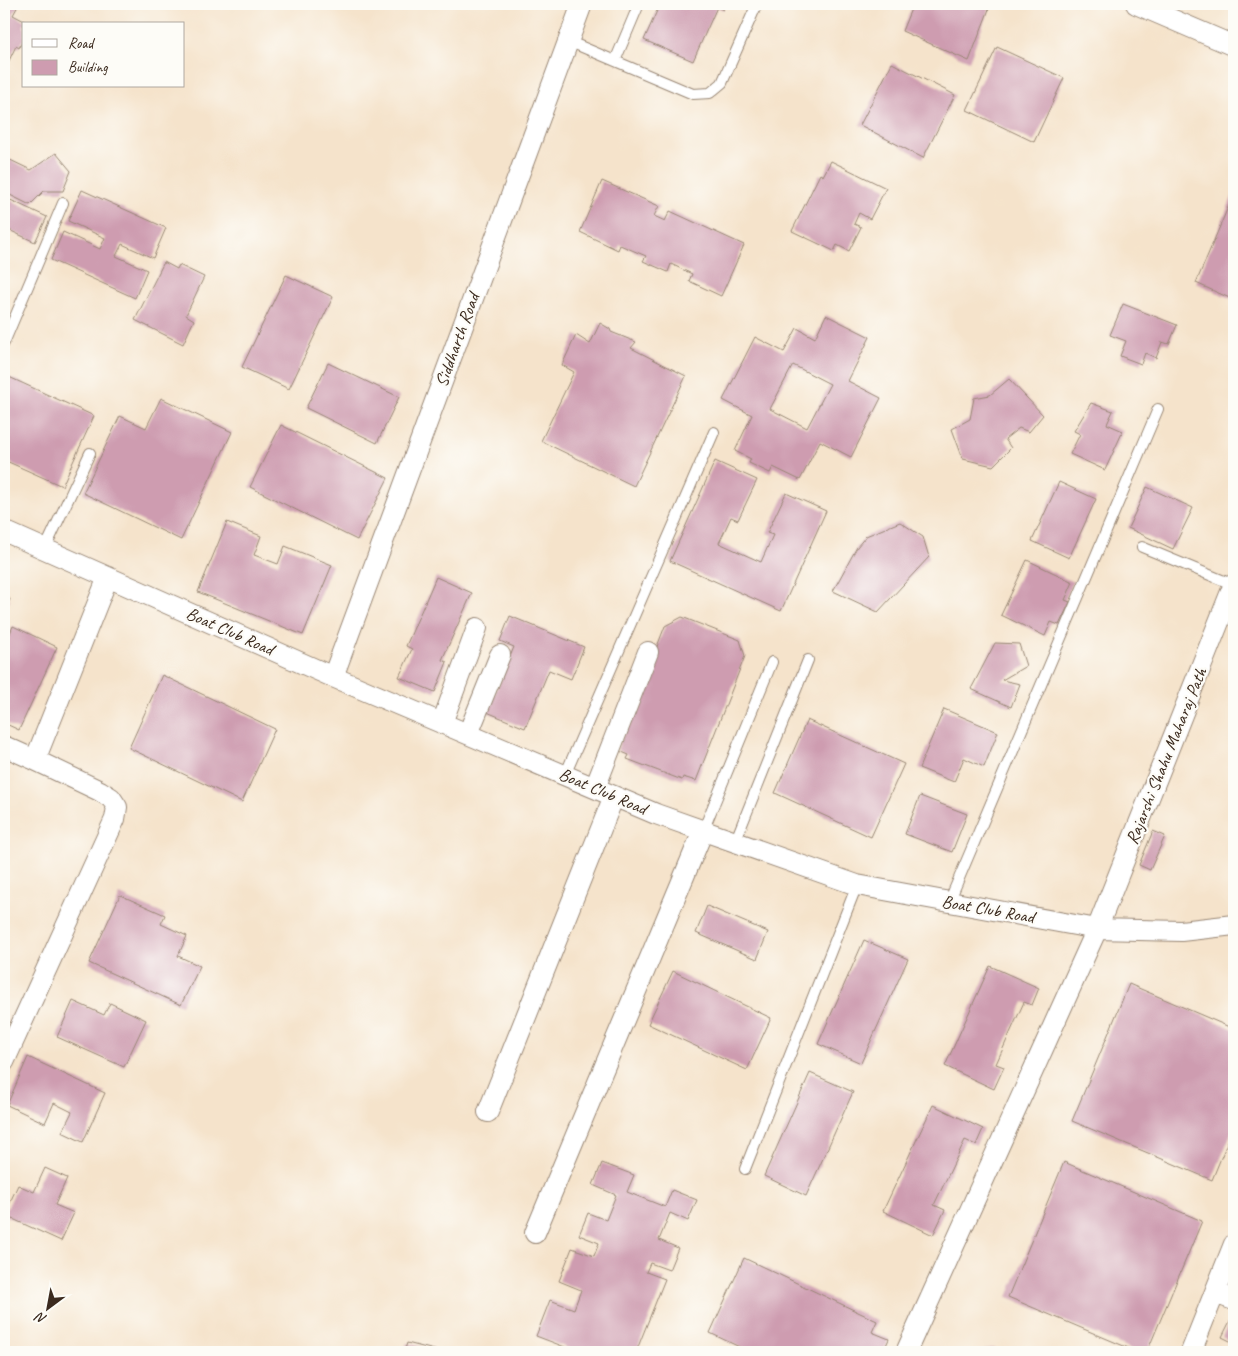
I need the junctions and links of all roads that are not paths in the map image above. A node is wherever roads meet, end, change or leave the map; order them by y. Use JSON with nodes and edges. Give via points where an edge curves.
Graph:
{"nodes":[{"id":1,"x":582,"y":4,"type":"edge"},
{"id":2,"x":639,"y":4,"type":"edge"},
{"id":3,"x":757,"y":4,"type":"edge"},
{"id":4,"x":1136,"y":4,"type":"edge"},
{"id":5,"x":568,"y":41,"type":"junction"},
{"id":6,"x":1234,"y":46,"type":"edge"},
{"id":7,"x":615,"y":61,"type":"junction"},
{"id":8,"x":63,"y":203,"type":"dead end"},
{"id":9,"x":4,"y":343,"type":"edge"},
{"id":10,"x":1158,"y":409,"type":"dead end"},
{"id":11,"x":714,"y":432,"type":"dead end"},
{"id":12,"x":90,"y":453,"type":"dead end"},
{"id":13,"x":4,"y":531,"type":"edge"},
{"id":14,"x":1142,"y":546,"type":"dead end"},
{"id":15,"x":46,"y":549,"type":"junction"},
{"id":16,"x":108,"y":577,"type":"junction"},
{"id":17,"x":1234,"y":584,"type":"edge"},
{"id":18,"x":477,"y":628,"type":"dead end"},
{"id":19,"x":648,"y":652,"type":"dead end"},
{"id":20,"x":500,"y":655,"type":"dead end"},
{"id":21,"x":808,"y":660,"type":"dead end"},
{"id":22,"x":772,"y":662,"type":"dead end"},
{"id":23,"x":333,"y":677,"type":"junction"},
{"id":24,"x":442,"y":723,"type":"junction"},
{"id":25,"x":468,"y":734,"type":"junction"},
{"id":26,"x":4,"y":746,"type":"edge"},
{"id":27,"x":35,"y":760,"type":"junction"},
{"id":28,"x":565,"y":775,"type":"junction"},
{"id":29,"x":595,"y":788,"type":"junction"},
{"id":30,"x":614,"y":796,"type":"junction"},
{"id":31,"x":703,"y":831,"type":"junction"},
{"id":32,"x":735,"y":842,"type":"junction"},
{"id":33,"x":858,"y":885,"type":"junction"},
{"id":34,"x":949,"y":902,"type":"junction"},
{"id":35,"x":1234,"y":925,"type":"edge"},
{"id":36,"x":1097,"y":929,"type":"junction"},
{"id":37,"x":4,"y":1062,"type":"edge"},
{"id":38,"x":488,"y":1112,"type":"dead end"},
{"id":39,"x":745,"y":1169,"type":"dead end"},
{"id":40,"x":534,"y":1233,"type":"dead end"},
{"id":41,"x":1234,"y":1244,"type":"edge"},
{"id":42,"x":1215,"y":1293,"type":"junction"},
{"id":43,"x":1234,"y":1300,"type":"edge"},
{"id":44,"x":906,"y":1352,"type":"edge"},
{"id":45,"x":1191,"y":1352,"type":"edge"}],
"edges":[{"from":1,"to":5,"type":"street","name":"Siddharth Road"},
{"from":2,"to":7,"type":"lane"},
{"from":3,"to":7,"type":"lane","via":[[722,83],[710,93],[694,94]]},
{"from":4,"to":6,"type":"street"},
{"from":5,"to":7,"type":"lane"},
{"from":5,"to":23,"type":"street","name":"Siddharth Road"},
{"from":8,"to":9,"type":"lane"},
{"from":10,"to":34,"type":"lane"},
{"from":11,"to":28,"type":"lane"},
{"from":12,"to":15,"type":"lane"},
{"from":13,"to":15,"type":"street","name":"Boat Club Road"},
{"from":14,"to":17,"type":"lane"},
{"from":15,"to":16,"type":"street","name":"Boat Club Road"},
{"from":16,"to":23,"type":"street","name":"Boat Club Road"},
{"from":16,"to":27,"type":"street"},
{"from":17,"to":36,"type":"street","name":"Rajarshi Shahu Maharaj Path"},
{"from":18,"to":24,"type":"street"},
{"from":19,"to":29,"type":"street"},
{"from":20,"to":25,"type":"street"},
{"from":21,"to":32,"type":"lane"},
{"from":22,"to":31,"type":"lane"},
{"from":23,"to":24,"type":"street","name":"Boat Club Road"},
{"from":24,"to":25,"type":"street","name":"Boat Club Road"},
{"from":25,"to":28,"type":"street","name":"Boat Club Road"},
{"from":26,"to":27,"type":"street"},
{"from":27,"to":37,"type":"street","via":[[100,790],[111,798],[116,813]]},
{"from":28,"to":29,"type":"street","name":"Boat Club Road"},
{"from":29,"to":30,"type":"street","name":"Boat Club Road"},
{"from":30,"to":31,"type":"street","name":"Boat Club Road"},
{"from":30,"to":38,"type":"street"},
{"from":31,"to":32,"type":"street","name":"Boat Club Road"},
{"from":31,"to":40,"type":"street"},
{"from":32,"to":33,"type":"street","name":"Boat Club Road"},
{"from":33,"to":34,"type":"street","name":"Boat Club Road"},
{"from":33,"to":39,"type":"lane"},
{"from":34,"to":36,"type":"street","name":"Boat Club Road"},
{"from":35,"to":36,"type":"street","name":"Boat Club Road","via":[[1182,931]]},
{"from":36,"to":44,"type":"street","name":"Rajarshi Shahu Maharaj Path"},
{"from":41,"to":42,"type":"street"},
{"from":42,"to":43,"type":"street"},
{"from":42,"to":45,"type":"street"}]}
